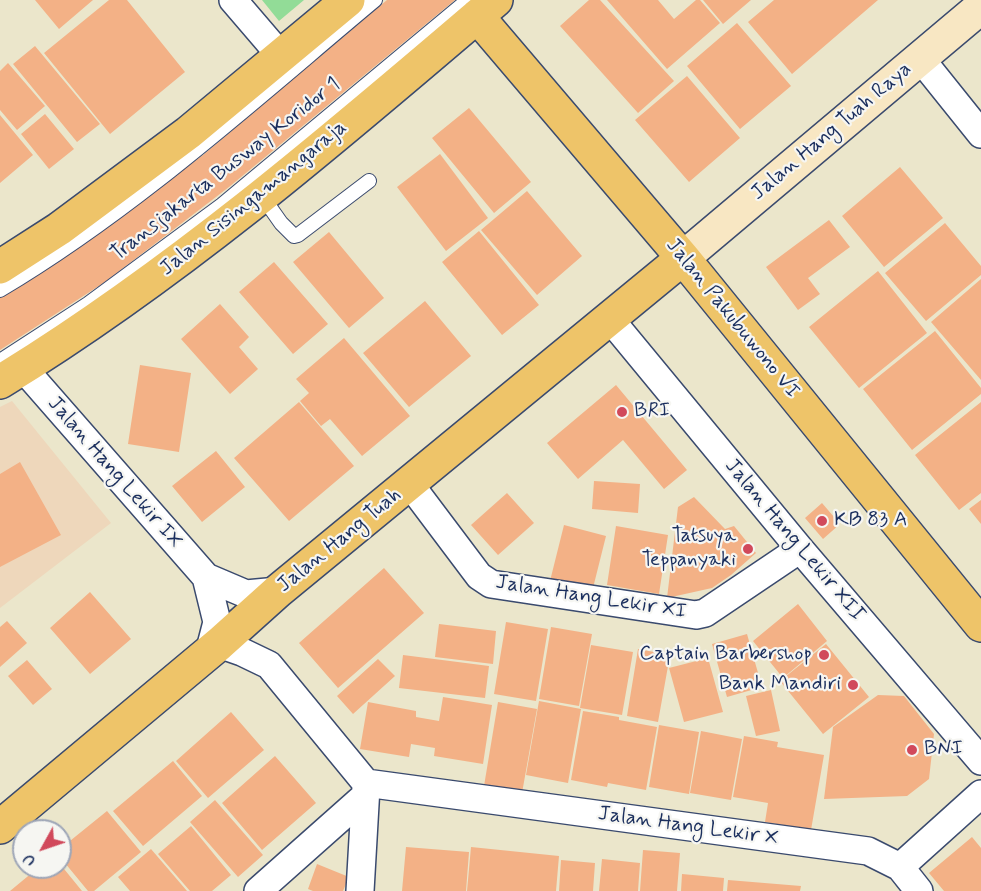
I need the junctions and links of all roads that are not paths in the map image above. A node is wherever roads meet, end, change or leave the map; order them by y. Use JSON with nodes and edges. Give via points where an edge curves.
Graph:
{"nodes":[{"id":1,"x":233,"y":0,"type":"edge"},
{"id":2,"x":348,"y":0,"type":"edge"},
{"id":3,"x":375,"y":0,"type":"edge"},
{"id":4,"x":481,"y":6,"type":"edge"},
{"id":5,"x":981,"y":7,"type":"edge"},
{"id":6,"x":281,"y":56,"type":"junction"},
{"id":7,"x":920,"y":58,"type":"junction"},
{"id":8,"x":981,"y":134,"type":"edge"},
{"id":9,"x":369,"y":181,"type":"dead end"},
{"id":10,"x":261,"y":196,"type":"junction"},
{"id":11,"x":682,"y":258,"type":"junction"},
{"id":12,"x":0,"y":267,"type":"edge"},
{"id":13,"x":0,"y":290,"type":"edge"},
{"id":14,"x":610,"y":319,"type":"junction"},
{"id":15,"x":8,"y":370,"type":"edge"},
{"id":16,"x":410,"y":483,"type":"junction"},
{"id":17,"x":800,"y":549,"type":"junction"},
{"id":18,"x":206,"y":577,"type":"junction"},
{"id":19,"x":278,"y":591,"type":"junction"},
{"id":20,"x":981,"y":625,"type":"edge"},
{"id":21,"x":214,"y":648,"type":"junction"},
{"id":22,"x":981,"y":761,"type":"edge"},
{"id":23,"x":366,"y":789,"type":"junction"},
{"id":24,"x":981,"y":794,"type":"edge"},
{"id":25,"x":0,"y":827,"type":"edge"},
{"id":26,"x":900,"y":867,"type":"junction"},
{"id":27,"x":258,"y":891,"type":"edge"},
{"id":28,"x":360,"y":891,"type":"edge"},
{"id":29,"x":919,"y":891,"type":"edge"}],
"edges":[{"from":1,"to":6,"type":"street"},
{"from":2,"to":6,"type":"main road"},
{"from":3,"to":13,"type":"lane","name":"Transjakarta Busway Koridor 1","via":[[177,165],[104,221]]},
{"from":4,"to":10,"type":"main road","name":"Jalan Sisingamangaraja"},
{"from":4,"to":11,"type":"main road","name":"Jalan Pakubuwono VI"},
{"from":4,"to":15,"type":"lane","name":"Transjakarta Busway Koridor 1","via":[[88,304]]},
{"from":5,"to":7,"type":"street","name":"Jalan Hang Tuah Raya"},
{"from":6,"to":12,"type":"main road","via":[[136,173]]},
{"from":7,"to":8,"type":"street"},
{"from":7,"to":11,"type":"street","name":"Jalan Hang Tuah Raya"},
{"from":9,"to":10,"type":"lane","via":[[294,236]]},
{"from":10,"to":15,"type":"main road","name":"Jalan Sisingamangaraja","via":[[143,286]]},
{"from":11,"to":14,"type":"main road","name":"Jalan Hang Tuah"},
{"from":11,"to":20,"type":"main road","name":"Jalan Pakubuwono VI"},
{"from":14,"to":16,"type":"main road","name":"Jalan Hang Tuah"},
{"from":14,"to":17,"type":"street","name":"Jalan Hang Lekir XII"},
{"from":15,"to":18,"type":"street","name":"Jalan Hang Lekir IX"},
{"from":16,"to":17,"type":"street","name":"Jalan Hang Lekir XI","via":[[479,576],[491,584],[696,615],[705,613]]},
{"from":16,"to":19,"type":"main road","name":"Jalan Hang Tuah"},
{"from":17,"to":22,"type":"street","name":"Jalan Hang Lekir XII"},
{"from":18,"to":19,"type":"street","name":"Jalan Hang Lekir IX","via":[[246,594]]},
{"from":18,"to":21,"type":"street","name":"Jalan Hang Lekir IX","via":[[217,622]]},
{"from":19,"to":21,"type":"main road","name":"Jalan Hang Tuah"},
{"from":21,"to":23,"type":"street","via":[[242,652],[269,665]]},
{"from":21,"to":25,"type":"main road","name":"Jalan Hang Tuah"},
{"from":23,"to":26,"type":"street","name":"Jalan Hang Lekir X","via":[[868,851]]},
{"from":23,"to":27,"type":"street"},
{"from":23,"to":28,"type":"street"},
{"from":24,"to":26,"type":"street"},
{"from":26,"to":29,"type":"street"}]}
